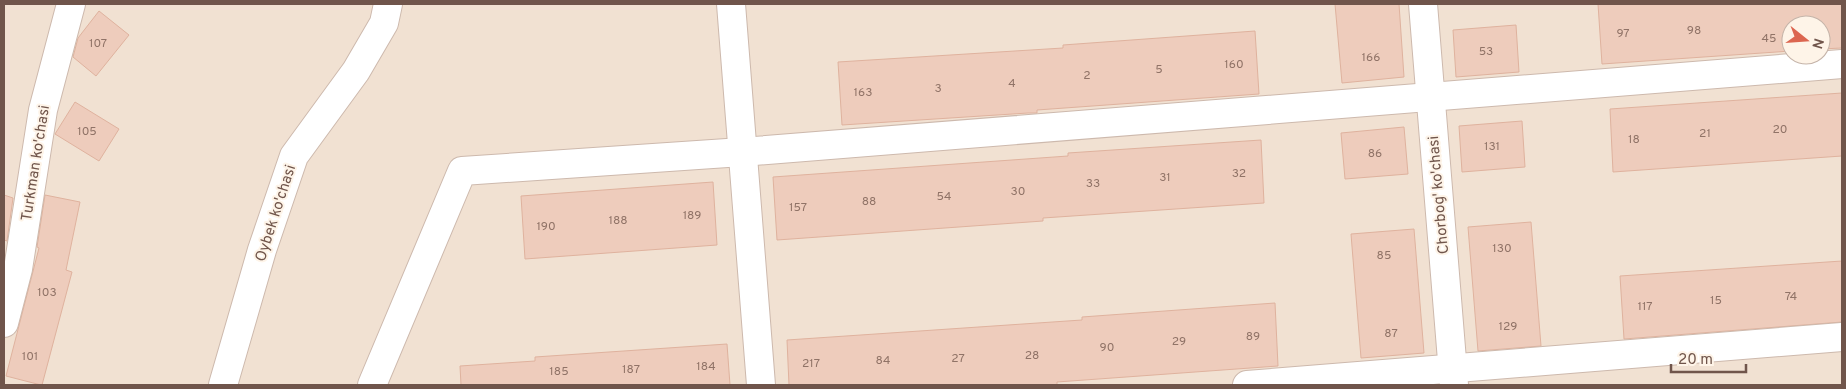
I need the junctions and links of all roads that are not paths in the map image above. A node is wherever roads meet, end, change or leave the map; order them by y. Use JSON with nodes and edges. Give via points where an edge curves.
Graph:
{"nodes":[{"id":1,"x":71,"y":4,"type":"edge"},
{"id":2,"x":388,"y":4,"type":"edge"},
{"id":3,"x":731,"y":4,"type":"edge"},
{"id":4,"x":1423,"y":4,"type":"edge"},
{"id":5,"x":1842,"y":64,"type":"edge"},
{"id":6,"x":1431,"y":98,"type":"junction"},
{"id":7,"x":742,"y":152,"type":"junction"},
{"id":8,"x":4,"y":323,"type":"edge"},
{"id":9,"x":1842,"y":336,"type":"edge"},
{"id":10,"x":1453,"y":377,"type":"edge"},
{"id":11,"x":223,"y":385,"type":"edge"},
{"id":12,"x":372,"y":385,"type":"edge"},
{"id":13,"x":761,"y":385,"type":"edge"},
{"id":14,"x":1247,"y":385,"type":"edge"}],
"edges":[{"from":1,"to":8,"type":"street","name":"Turkman ko'chasi","via":[[43,110],[18,269]]},
{"from":2,"to":11,"type":"street","name":"Oybek ko'chasi","via":[[384,23],[356,71],[294,156],[262,250]]},
{"from":3,"to":7,"type":"street"},
{"from":4,"to":6,"type":"street","name":"Chorbog' ko'chasi"},
{"from":5,"to":6,"type":"street"},
{"from":6,"to":7,"type":"street"},
{"from":6,"to":10,"type":"street","name":"Chorbog' ko'chasi"},
{"from":7,"to":12,"type":"street","via":[[462,171]]},
{"from":7,"to":13,"type":"street"},
{"from":9,"to":10,"type":"street"},
{"from":10,"to":14,"type":"street"}]}
